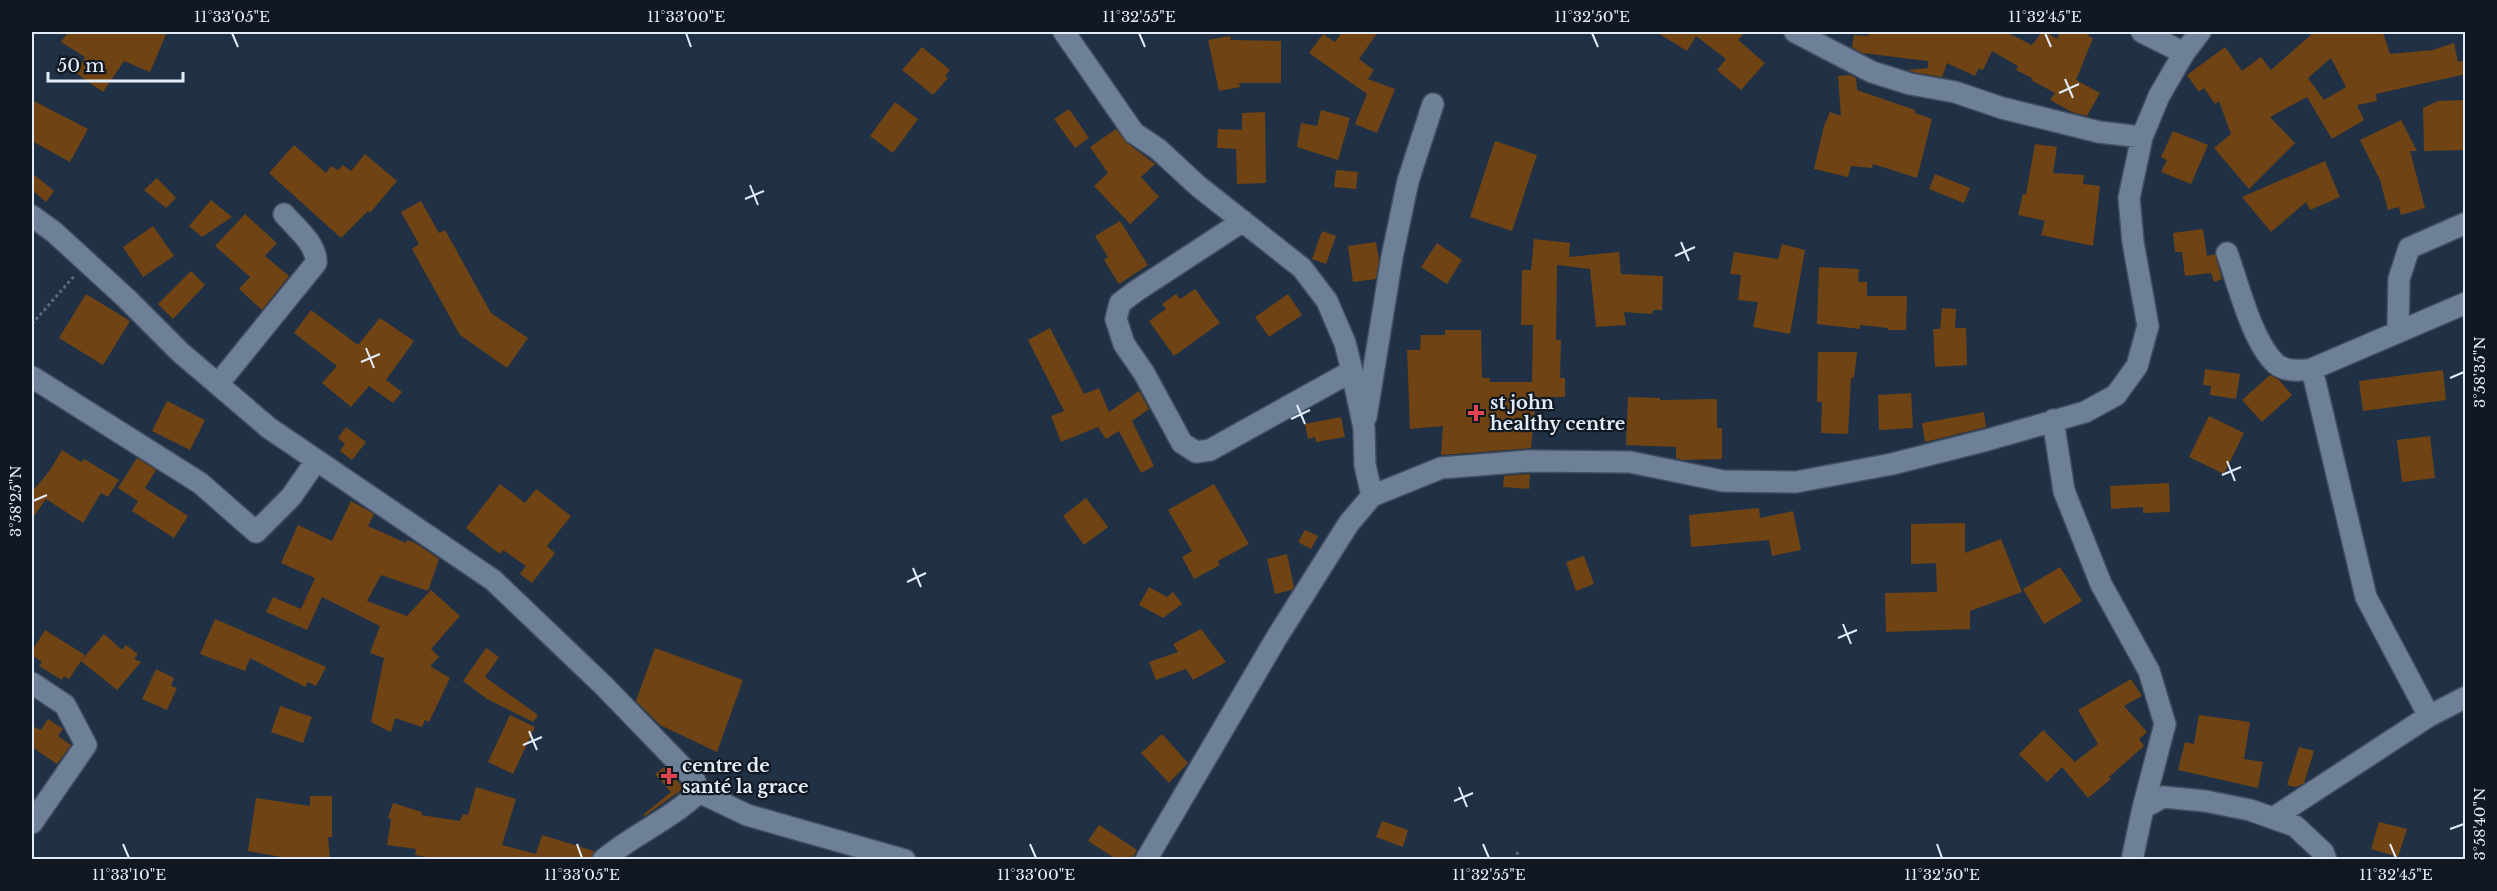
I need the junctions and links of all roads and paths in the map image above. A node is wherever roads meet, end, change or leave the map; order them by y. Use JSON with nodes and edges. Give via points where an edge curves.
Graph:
{"nodes":[{"id":1,"x":1064,"y":32,"type":"edge"},
{"id":2,"x":1795,"y":32,"type":"edge"},
{"id":3,"x":2142,"y":32,"type":"edge"},
{"id":4,"x":2200,"y":32,"type":"edge"},
{"id":5,"x":2184,"y":53,"type":"junction"},
{"id":6,"x":1433,"y":104,"type":"dead end"},
{"id":7,"x":2142,"y":137,"type":"junction"},
{"id":8,"x":284,"y":214,"type":"dead end"},
{"id":9,"x":32,"y":216,"type":"edge"},
{"id":10,"x":1243,"y":222,"type":"junction"},
{"id":11,"x":2466,"y":223,"type":"edge"},
{"id":12,"x":2227,"y":252,"type":"dead end"},
{"id":13,"x":86,"y":263,"type":"junction"},
{"id":14,"x":2466,"y":303,"type":"edge"},
{"id":15,"x":32,"y":324,"type":"edge"},
{"id":16,"x":2398,"y":332,"type":"junction"},
{"id":17,"x":2312,"y":369,"type":"junction"},
{"id":18,"x":1352,"y":371,"type":"junction"},
{"id":19,"x":32,"y":377,"type":"edge"},
{"id":20,"x":219,"y":384,"type":"junction"},
{"id":21,"x":2053,"y":420,"type":"junction"},
{"id":22,"x":1364,"y":428,"type":"junction"},
{"id":23,"x":316,"y":461,"type":"junction"},
{"id":24,"x":1372,"y":496,"type":"junction"},
{"id":25,"x":32,"y":683,"type":"edge"},
{"id":26,"x":2466,"y":697,"type":"edge"},
{"id":27,"x":2429,"y":716,"type":"junction"},
{"id":28,"x":699,"y":792,"type":"junction"},
{"id":29,"x":2144,"y":808,"type":"junction"},
{"id":30,"x":2273,"y":818,"type":"junction"},
{"id":31,"x":32,"y":823,"type":"edge"},
{"id":32,"x":1518,"y":852,"type":"dead end"},
{"id":33,"x":603,"y":860,"type":"edge"},
{"id":34,"x":905,"y":860,"type":"edge"},
{"id":35,"x":1146,"y":860,"type":"edge"},
{"id":36,"x":1514,"y":860,"type":"edge"},
{"id":37,"x":2132,"y":860,"type":"edge"},
{"id":38,"x":2326,"y":860,"type":"edge"}],
"edges":[{"from":1,"to":10,"type":"street","via":[[1134,133]]},
{"from":2,"to":7,"type":"street","via":[[1872,72],[1910,84],[1954,92],[2099,132]]},
{"from":3,"to":5,"type":"street"},
{"from":4,"to":5,"type":"street"},
{"from":5,"to":7,"type":"street","via":[[2159,96]]},
{"from":6,"to":22,"type":"street","via":[[1398,224]]},
{"from":7,"to":21,"type":"street","via":[[2128,198],[2148,327],[2137,366],[2116,395],[2085,412]]},
{"from":8,"to":20,"type":"street","via":[[317,254],[316,263]]},
{"from":9,"to":13,"type":"street"},
{"from":10,"to":18,"type":"street","via":[[1302,268],[1328,301]]},
{"from":10,"to":18,"type":"street","via":[[1120,303],[1116,319],[1124,344],[1182,443],[1196,452],[1210,450]]},
{"from":11,"to":16,"type":"street","via":[[2409,249],[2399,279]]},
{"from":12,"to":17,"type":"street","via":[[2256,336],[2277,364],[2296,372]]},
{"from":13,"to":15,"type":"path"},
{"from":13,"to":20,"type":"street"},
{"from":14,"to":16,"type":"street"},
{"from":16,"to":17,"type":"street"},
{"from":17,"to":27,"type":"street","via":[[2366,597]]},
{"from":18,"to":22,"type":"street"},
{"from":19,"to":23,"type":"street","via":[[200,483],[256,532],[291,497]]},
{"from":20,"to":23,"type":"street","via":[[269,428]]},
{"from":21,"to":24,"type":"street","via":[[1892,464],[1796,482],[1723,481],[1629,462],[1529,462],[1441,468]]},
{"from":21,"to":29,"type":"street","via":[[2064,490],[2101,584],[2149,671],[2164,724]]},
{"from":22,"to":24,"type":"street","via":[[1365,465]]},
{"from":23,"to":28,"type":"street","via":[[493,579],[694,779]]},
{"from":24,"to":35,"type":"street","via":[[1349,523],[1277,637]]},
{"from":25,"to":31,"type":"street","via":[[65,705],[86,745]]},
{"from":26,"to":27,"type":"street"},
{"from":27,"to":30,"type":"street"},
{"from":28,"to":33,"type":"street","via":[[671,816],[625,842]]},
{"from":28,"to":34,"type":"street","via":[[747,815]]},
{"from":29,"to":30,"type":"street","via":[[2163,796],[2239,807]]},
{"from":29,"to":37,"type":"street"},
{"from":30,"to":38,"type":"street","via":[[2295,826],[2323,852]]},
{"from":32,"to":36,"type":"path"}]}
